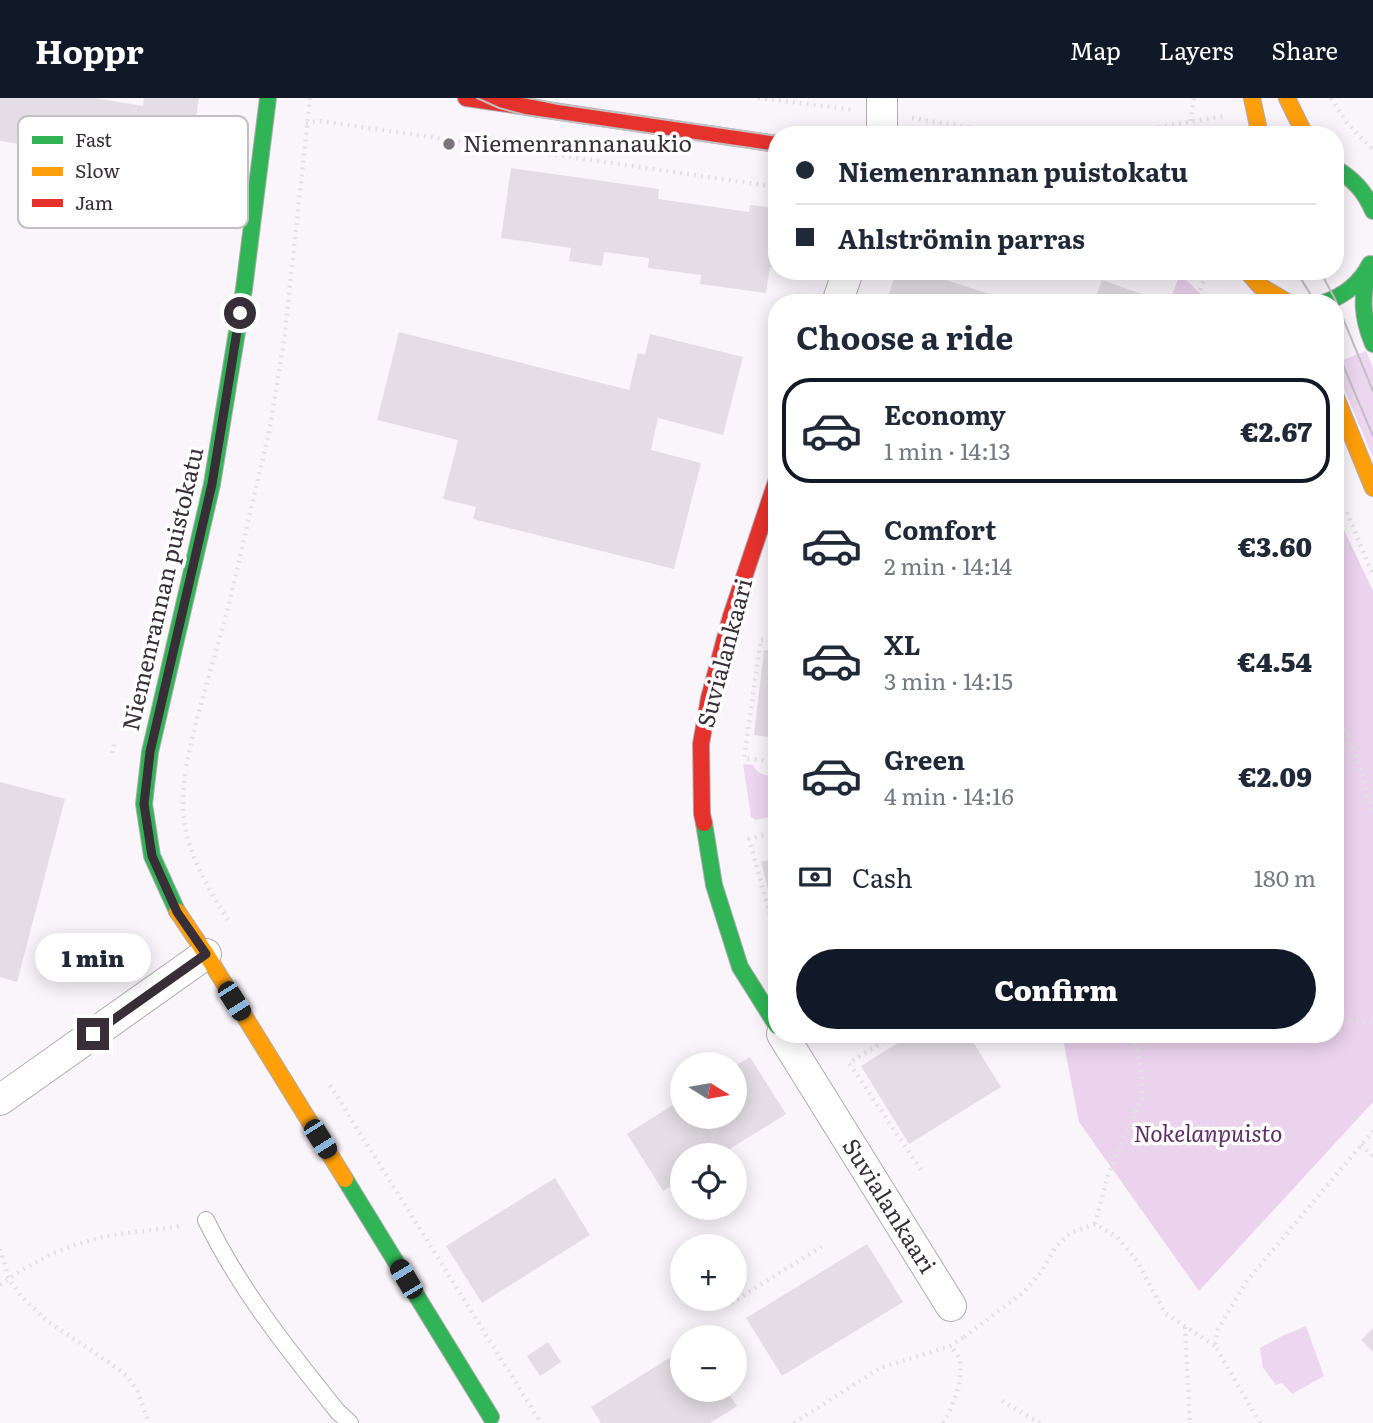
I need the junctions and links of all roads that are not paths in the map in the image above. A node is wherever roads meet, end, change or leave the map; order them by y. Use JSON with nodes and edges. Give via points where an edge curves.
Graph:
{"nodes":[{"id":1,"x":268,"y":98,"type":"edge"},
{"id":2,"x":466,"y":98,"type":"edge"},
{"id":3,"x":882,"y":98,"type":"edge"},
{"id":4,"x":1252,"y":98,"type":"edge"},
{"id":5,"x":1287,"y":98,"type":"edge"},
{"id":6,"x":503,"y":101,"type":"edge"},
{"id":7,"x":882,"y":126,"type":"edge"},
{"id":8,"x":1258,"y":126,"type":"edge"},
{"id":9,"x":1301,"y":126,"type":"edge"},
{"id":10,"x":768,"y":143,"type":"edge"},
{"id":11,"x":1344,"y":174,"type":"edge"},
{"id":12,"x":1373,"y":211,"type":"edge"},
{"id":13,"x":1371,"y":262,"type":"edge"},
{"id":14,"x":1252,"y":280,"type":"edge"},
{"id":15,"x":1268,"y":294,"type":"edge"},
{"id":16,"x":1343,"y":294,"type":"edge"},
{"id":17,"x":1373,"y":344,"type":"edge"},
{"id":18,"x":1344,"y":417,"type":"edge"},
{"id":19,"x":1373,"y":488,"type":"edge"},
{"id":20,"x":768,"y":506,"type":"edge"},
{"id":21,"x":206,"y":954,"type":"junction"},
{"id":22,"x":768,"y":1012,"type":"edge"},
{"id":23,"x":788,"y":1043,"type":"edge"},
{"id":24,"x":0,"y":1100,"type":"edge"},
{"id":25,"x":205,"y":1220,"type":"road end"},
{"id":26,"x":951,"y":1306,"type":"road end"},
{"id":27,"x":493,"y":1420,"type":"edge"},
{"id":28,"x":350,"y":1423,"type":"edge"}],
"edges":[{"from":1,"to":21,"type":"street","name":"Niemenrannan puistokatu","via":[[223,422],[150,752],[144,804],[152,856],[177,912]]},
{"from":2,"to":6,"type":"street"},
{"from":3,"to":7,"type":"street"},
{"from":4,"to":8,"type":"street"},
{"from":5,"to":9,"type":"street"},
{"from":6,"to":10,"type":"street"},
{"from":11,"to":12,"type":"street","via":[[1369,199]]},
{"from":13,"to":16,"type":"street","via":[[1355,286]]},
{"from":13,"to":17,"type":"street","via":[[1362,300]]},
{"from":14,"to":15,"type":"street"},
{"from":18,"to":19,"type":"street"},
{"from":20,"to":22,"type":"street","name":"Suvialankaari","via":[[720,654],[701,744],[702,814],[714,885],[740,967]]},
{"from":21,"to":24,"type":"street"},
{"from":21,"to":27,"type":"street","name":"Niemenrannan puistokatu"},
{"from":23,"to":26,"type":"street","name":"Suvialankaari"},
{"from":25,"to":28,"type":"lane","via":[[251,1301]]}]}
